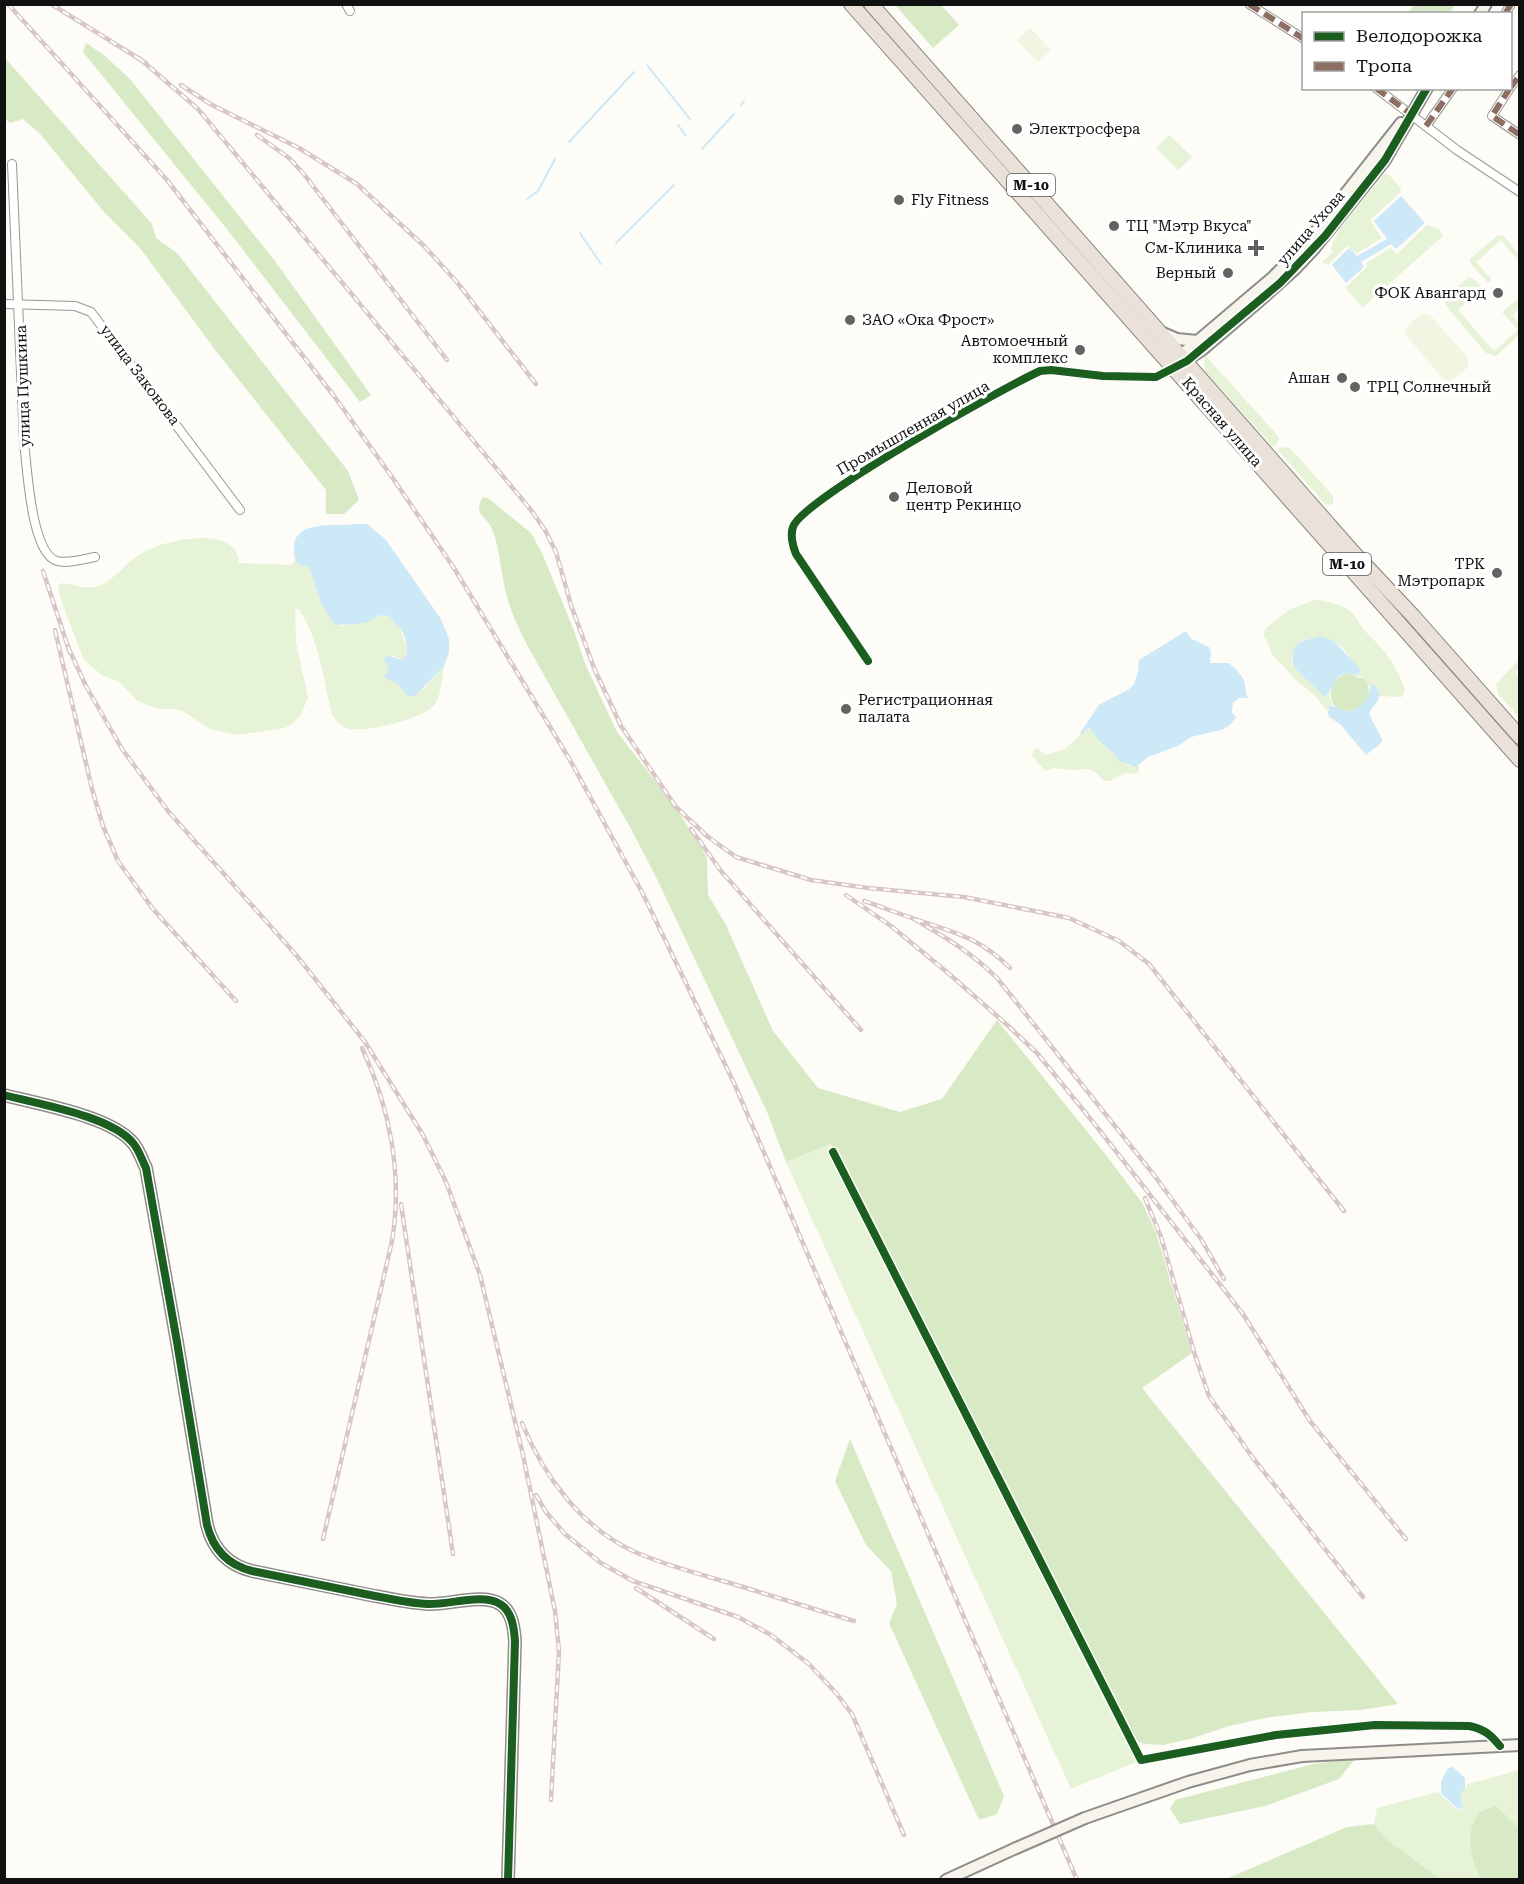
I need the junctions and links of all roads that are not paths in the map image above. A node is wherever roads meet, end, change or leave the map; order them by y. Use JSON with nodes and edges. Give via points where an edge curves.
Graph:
{"nodes":[{"id":1,"x":851,"y":4,"type":"edge"},
{"id":2,"x":871,"y":4,"type":"edge"},
{"id":3,"x":1249,"y":4,"type":"edge"},
{"id":4,"x":1302,"y":38,"type":"edge"},
{"id":5,"x":1379,"y":90,"type":"edge"},
{"id":6,"x":1426,"y":90,"type":"edge"},
{"id":7,"x":1452,"y":90,"type":"edge"},
{"id":8,"x":1509,"y":90,"type":"edge"},
{"id":9,"x":1411,"y":114,"type":"junction"},
{"id":10,"x":1426,"y":126,"type":"junction"},
{"id":11,"x":1520,"y":135,"type":"edge"},
{"id":12,"x":12,"y":164,"type":"dead end"},
{"id":13,"x":1520,"y":192,"type":"edge"},
{"id":14,"x":4,"y":304,"type":"edge"},
{"id":15,"x":20,"y":304,"type":"junction"},
{"id":16,"x":1157,"y":328,"type":"junction"},
{"id":17,"x":1200,"y":345,"type":"junction"},
{"id":18,"x":1180,"y":361,"type":"junction"},
{"id":19,"x":1203,"y":380,"type":"junction"},
{"id":20,"x":240,"y":510,"type":"dead end"},
{"id":21,"x":95,"y":557,"type":"dead end"},
{"id":22,"x":868,"y":661,"type":"dead end"},
{"id":23,"x":1520,"y":737,"type":"edge"},
{"id":24,"x":1520,"y":760,"type":"edge"},
{"id":25,"x":4,"y":1095,"type":"edge"},
{"id":26,"x":833,"y":1152,"type":"dead end"},
{"id":27,"x":1520,"y":1745,"type":"edge"},
{"id":28,"x":1500,"y":1746,"type":"junction"},
{"id":29,"x":508,"y":1880,"type":"edge"},
{"id":30,"x":946,"y":1880,"type":"edge"}],
"edges":[{"from":1,"to":18,"type":"highway","name":"Красная улица","number":"М-10"},
{"from":2,"to":16,"type":"highway","name":"Красная улица","number":"М-10"},
{"from":3,"to":4,"type":"street"},
{"from":5,"to":9,"type":"street"},
{"from":6,"to":9,"type":"street","name":"улица Ухова"},
{"from":7,"to":10,"type":"street"},
{"from":8,"to":11,"type":"street","via":[[1492,116]]},
{"from":9,"to":10,"type":"street"},
{"from":9,"to":17,"type":"street","name":"улица Ухова","via":[[1385,160],[1312,251],[1280,283]]},
{"from":10,"to":13,"type":"street"},
{"from":12,"to":15,"type":"street","name":"улица Пушкина"},
{"from":14,"to":15,"type":"street","name":"улица Законова"},
{"from":15,"to":20,"type":"street","name":"улица Законова","via":[[75,306],[91,312]]},
{"from":15,"to":21,"type":"street","name":"улица Пушкина","via":[[24,442],[37,532],[50,558],[67,562]]},
{"from":16,"to":17,"type":"street","via":[[1172,338]]},
{"from":16,"to":18,"type":"highway","name":"Красная улица","number":"М-10"},
{"from":17,"to":18,"type":"street","name":"улица Ухова"},
{"from":17,"to":19,"type":"street"},
{"from":18,"to":19,"type":"highway","name":"Красная улица","number":"М-10"},
{"from":18,"to":22,"type":"street","name":"Промышленная улица","via":[[1156,377],[1040,371],[881,460],[801,516],[792,528],[796,554]]},
{"from":18,"to":24,"type":"highway","name":"Красная улица","number":"М-10"},
{"from":19,"to":23,"type":"highway","name":"Красная улица","number":"М-10"},
{"from":25,"to":29,"type":"street","via":[[102,1122],[133,1143],[146,1168],[207,1525],[219,1551],[242,1568],[288,1579],[426,1604],[494,1600],[508,1611],[515,1641]]},
{"from":26,"to":28,"type":"street","via":[[1141,1760],[1276,1735],[1375,1725],[1481,1728]]},
{"from":27,"to":28,"type":"street"},
{"from":28,"to":30,"type":"street","bridge":true,"via":[[1302,1756],[1250,1765],[1084,1818]]}]}
